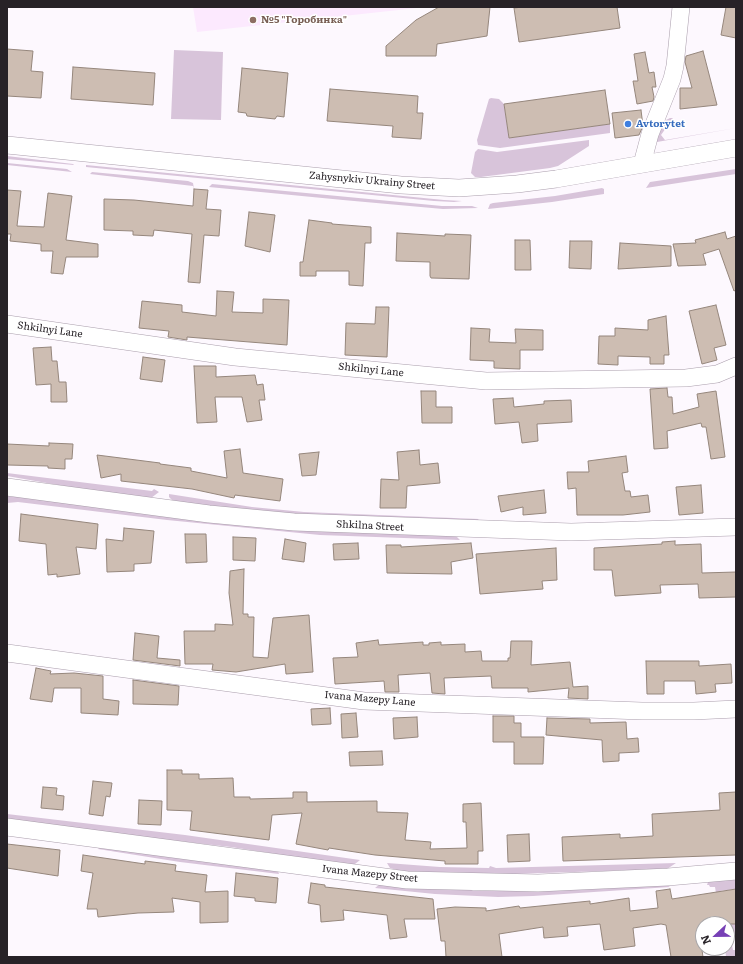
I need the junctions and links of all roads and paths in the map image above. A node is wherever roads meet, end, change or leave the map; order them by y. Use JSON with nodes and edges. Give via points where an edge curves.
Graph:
{"nodes":[{"id":1,"x":681,"y":7,"type":"edge"},
{"id":2,"x":7,"y":145,"type":"edge"},
{"id":3,"x":736,"y":148,"type":"edge"},
{"id":4,"x":642,"y":164,"type":"junction"},
{"id":5,"x":7,"y":324,"type":"edge"},
{"id":6,"x":736,"y":366,"type":"edge"},
{"id":7,"x":7,"y":486,"type":"edge"},
{"id":8,"x":736,"y":527,"type":"edge"},
{"id":9,"x":7,"y":653,"type":"edge"},
{"id":10,"x":736,"y":709,"type":"edge"},
{"id":11,"x":7,"y":827,"type":"edge"},
{"id":12,"x":736,"y":871,"type":"edge"}],
"edges":[{"from":1,"to":4,"type":"street","via":[[672,80]]},
{"from":2,"to":4,"type":"street","name":"Zahysnykiv Ukrainy Street","via":[[393,184],[459,188],[525,183]]},
{"from":3,"to":4,"type":"street","name":"Zahysnykiv Ukrainy Street"},
{"from":5,"to":6,"type":"street","name":"Shkilnyi Lane","via":[[235,357],[486,381],[686,378],[717,374]]},
{"from":7,"to":8,"type":"street","name":"Shkilna Street","via":[[209,514],[294,522],[571,532]]},
{"from":9,"to":10,"type":"street","name":"Ivana Mazepy Lane","via":[[364,701],[642,711]]},
{"from":11,"to":12,"type":"street","name":"Ivana Mazepy Street","via":[[407,880],[538,883]]}]}
